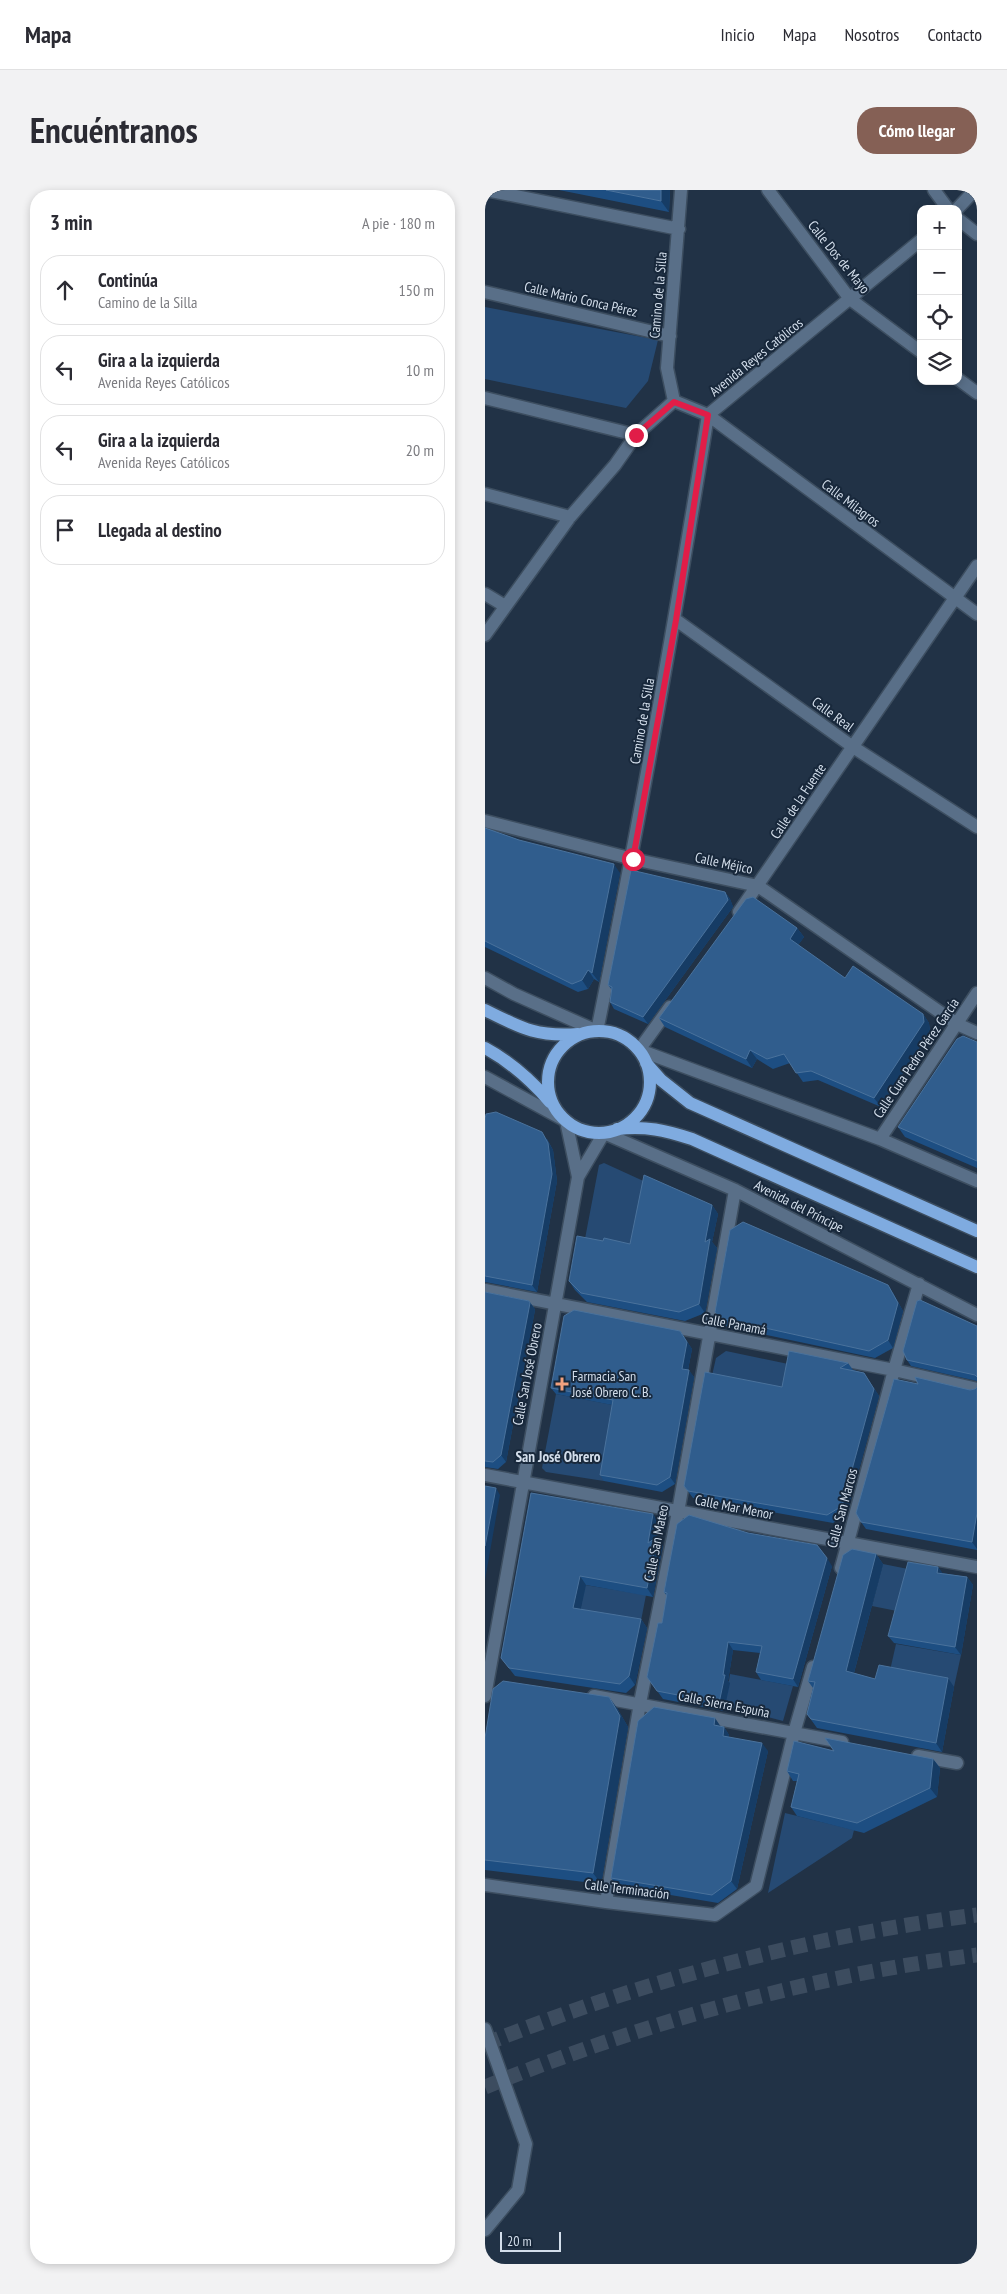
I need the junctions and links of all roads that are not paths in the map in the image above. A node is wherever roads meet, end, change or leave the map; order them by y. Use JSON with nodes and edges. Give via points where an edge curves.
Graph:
{"nodes":[{"id":1,"x":486,"y":190,"type":"edge"},
{"id":2,"x":681,"y":190,"type":"edge"},
{"id":3,"x":767,"y":190,"type":"edge"},
{"id":4,"x":934,"y":190,"type":"edge"},
{"id":5,"x":975,"y":190,"type":"edge"},
{"id":6,"x":945,"y":205,"type":"edge"},
{"id":7,"x":961,"y":205,"type":"edge"},
{"id":8,"x":962,"y":222,"type":"edge"},
{"id":9,"x":679,"y":229,"type":"junction"},
{"id":10,"x":977,"y":234,"type":"edge"},
{"id":11,"x":917,"y":243,"type":"edge"},
{"id":12,"x":485,"y":292,"type":"edge"},
{"id":13,"x":850,"y":299,"type":"junction"},
{"id":14,"x":670,"y":336,"type":"junction"},
{"id":15,"x":917,"y":349,"type":"edge"},
{"id":16,"x":962,"y":382,"type":"edge"},
{"id":17,"x":977,"y":393,"type":"edge"},
{"id":18,"x":485,"y":398,"type":"edge"},
{"id":19,"x":674,"y":402,"type":"junction"},
{"id":20,"x":708,"y":415,"type":"junction"},
{"id":21,"x":636,"y":435,"type":"junction"},
{"id":22,"x":485,"y":494,"type":"edge"},
{"id":23,"x":570,"y":517,"type":"junction"},
{"id":24,"x":977,"y":566,"type":"edge"},
{"id":25,"x":485,"y":594,"type":"edge"},
{"id":26,"x":955,"y":598,"type":"junction"},
{"id":27,"x":505,"y":606,"type":"junction"},
{"id":28,"x":977,"y":614,"type":"edge"},
{"id":29,"x":676,"y":620,"type":"junction"},
{"id":30,"x":485,"y":635,"type":"edge"},
{"id":31,"x":853,"y":747,"type":"junction"},
{"id":32,"x":485,"y":821,"type":"edge"},
{"id":33,"x":977,"y":827,"type":"edge"},
{"id":34,"x":633,"y":859,"type":"junction"},
{"id":35,"x":758,"y":886,"type":"junction"},
{"id":36,"x":729,"y":925,"type":"edge"},
{"id":37,"x":485,"y":978,"type":"edge"},
{"id":38,"x":977,"y":994,"type":"edge"},
{"id":39,"x":678,"y":995,"type":"edge"},
{"id":40,"x":485,"y":1010,"type":"edge"},
{"id":41,"x":957,"y":1024,"type":"junction"},
{"id":42,"x":597,"y":1031,"type":"junction"},
{"id":43,"x":583,"y":1033,"type":"junction"},
{"id":44,"x":977,"y":1033,"type":"edge"},
{"id":45,"x":485,"y":1048,"type":"edge"},
{"id":46,"x":639,"y":1050,"type":"junction"},
{"id":47,"x":647,"y":1063,"type":"junction"},
{"id":48,"x":485,"y":1079,"type":"edge"},
{"id":49,"x":554,"y":1105,"type":"junction"},
{"id":50,"x":566,"y":1121,"type":"junction"},
{"id":51,"x":617,"y":1129,"type":"junction"},
{"id":52,"x":604,"y":1132,"type":"junction"},
{"id":53,"x":880,"y":1139,"type":"junction"},
{"id":54,"x":578,"y":1177,"type":"junction"},
{"id":55,"x":977,"y":1182,"type":"edge"},
{"id":56,"x":735,"y":1190,"type":"junction"},
{"id":57,"x":977,"y":1231,"type":"edge"},
{"id":58,"x":977,"y":1267,"type":"edge"},
{"id":59,"x":919,"y":1284,"type":"junction"},
{"id":60,"x":485,"y":1290,"type":"edge"},
{"id":61,"x":555,"y":1302,"type":"junction"},
{"id":62,"x":977,"y":1315,"type":"edge"},
{"id":63,"x":710,"y":1335,"type":"junction"},
{"id":64,"x":894,"y":1370,"type":"junction"},
{"id":65,"x":977,"y":1389,"type":"edge"},
{"id":66,"x":485,"y":1475,"type":"edge"},
{"id":67,"x":522,"y":1482,"type":"junction"},
{"id":68,"x":678,"y":1512,"type":"junction"},
{"id":69,"x":848,"y":1544,"type":"junction"},
{"id":70,"x":977,"y":1567,"type":"edge"},
{"id":71,"x":837,"y":1582,"type":"edge"},
{"id":72,"x":815,"y":1658,"type":"edge"},
{"id":73,"x":490,"y":1681,"type":"edge"},
{"id":74,"x":583,"y":1694,"type":"edge"},
{"id":75,"x":485,"y":1696,"type":"edge"},
{"id":76,"x":640,"y":1703,"type":"junction"},
{"id":77,"x":794,"y":1733,"type":"junction"},
{"id":78,"x":851,"y":1744,"type":"edge"},
{"id":79,"x":909,"y":1754,"type":"edge"},
{"id":80,"x":957,"y":1763,"type":"dead end"},
{"id":81,"x":485,"y":1885,"type":"edge"},
{"id":82,"x":606,"y":1902,"type":"junction"},
{"id":83,"x":485,"y":2029,"type":"edge"},
{"id":84,"x":485,"y":2230,"type":"edge"}],
"edges":[{"from":1,"to":9,"type":"street"},
{"from":2,"to":9,"type":"street","name":"Camino de la Silla"},
{"from":3,"to":13,"type":"street","name":"Calle Dos de Mayo"},
{"from":4,"to":6,"type":"street"},
{"from":5,"to":7,"type":"street"},
{"from":8,"to":10,"type":"street"},
{"from":9,"to":14,"type":"street","name":"Camino de la Silla"},
{"from":11,"to":13,"type":"street","name":"Avenida Reyes Católicos"},
{"from":12,"to":14,"type":"street","name":"Calle Mario Conca Pérez"},
{"from":13,"to":15,"type":"street","name":"Calle Dos de Mayo"},
{"from":13,"to":20,"type":"street","name":"Avenida Reyes Católicos"},
{"from":14,"to":19,"type":"street","name":"Camino de la Silla","via":[[667,368]]},
{"from":16,"to":17,"type":"street"},
{"from":18,"to":21,"type":"street"},
{"from":19,"to":20,"type":"street","name":"Avenida Reyes Católicos"},
{"from":19,"to":21,"type":"street"},
{"from":20,"to":26,"type":"street","name":"Calle Milagros"},
{"from":20,"to":29,"type":"street","name":"Camino de la Silla"},
{"from":21,"to":23,"type":"street"},
{"from":22,"to":23,"type":"street"},
{"from":23,"to":27,"type":"street"},
{"from":24,"to":26,"type":"street","name":"Calle de la Fuente"},
{"from":25,"to":27,"type":"street"},
{"from":26,"to":28,"type":"street","name":"Calle Milagros"},
{"from":26,"to":31,"type":"street","name":"Calle de la Fuente"},
{"from":27,"to":30,"type":"street"},
{"from":29,"to":31,"type":"street","name":"Calle Real"},
{"from":29,"to":34,"type":"street","name":"Camino de la Silla"},
{"from":31,"to":33,"type":"street","name":"Calle Real"},
{"from":31,"to":35,"type":"street","name":"Calle de la Fuente"},
{"from":32,"to":34,"type":"street","name":"Calle Méjico"},
{"from":34,"to":35,"type":"street","name":"Calle Méjico"},
{"from":34,"to":42,"type":"street","name":"Camino de la Silla"},
{"from":35,"to":36,"type":"street","name":"Calle de la Fuente"},
{"from":35,"to":41,"type":"street","name":"Calle Méjico"},
{"from":37,"to":42,"type":"street"},
{"from":38,"to":41,"type":"street","name":"Calle Cura Pedro Pérez García"},
{"from":39,"to":46,"type":"street"},
{"from":40,"to":43,"type":"main road","via":[[524,1030],[552,1036]]},
{"from":41,"to":44,"type":"street","name":"Calle Méjico"},
{"from":41,"to":53,"type":"street","name":"Calle Cura Pedro Pérez García"},
{"from":42,"to":43,"type":"main road"},
{"from":42,"to":46,"type":"main road","via":[[620,1035]]},
{"from":43,"to":49,"type":"main road","via":[[569,1040],[552,1063],[548,1077]]},
{"from":45,"to":49,"type":"main road","via":[[532,1081]]},
{"from":46,"to":47,"type":"main road"},
{"from":46,"to":53,"type":"street"},
{"from":47,"to":51,"type":"main road","via":[[649,1089],[645,1102],[629,1123]]},
{"from":47,"to":57,"type":"main road","via":[[661,1080],[690,1103]]},
{"from":48,"to":50,"type":"street"},
{"from":49,"to":50,"type":"main road"},
{"from":50,"to":52,"type":"main road","via":[[590,1132]]},
{"from":50,"to":54,"type":"street","name":"Calle San José Obrero"},
{"from":51,"to":52,"type":"main road"},
{"from":51,"to":58,"type":"main road","name":"Avenida del Príncipe","via":[[663,1129],[692,1139]]},
{"from":52,"to":54,"type":"street","name":"Calle San José Obrero"},
{"from":52,"to":56,"type":"street","name":"Avenida del Príncipe"},
{"from":53,"to":55,"type":"street"},
{"from":54,"to":61,"type":"street","name":"Calle San José Obrero"},
{"from":56,"to":59,"type":"street","name":"Avenida del Príncipe"},
{"from":56,"to":63,"type":"street","name":"Calle San Mateo"},
{"from":59,"to":62,"type":"street","name":"Avenida del Príncipe"},
{"from":59,"to":64,"type":"street","name":"Calle San Marcos"},
{"from":60,"to":61,"type":"street","name":"Calle Panamá"},
{"from":61,"to":63,"type":"street","name":"Calle Panamá"},
{"from":61,"to":67,"type":"street","name":"Calle San José Obrero"},
{"from":63,"to":64,"type":"street","name":"Calle Panamá"},
{"from":63,"to":68,"type":"street","name":"Calle San Mateo"},
{"from":64,"to":65,"type":"street","name":"Calle Panamá"},
{"from":64,"to":69,"type":"street","name":"Calle San Marcos"},
{"from":66,"to":67,"type":"street","name":"Calle Mar Menor"},
{"from":67,"to":68,"type":"street","name":"Calle Mar Menor"},
{"from":67,"to":73,"type":"street","name":"Calle San José Obrero"},
{"from":68,"to":69,"type":"street","name":"Calle Mar Menor"},
{"from":68,"to":76,"type":"street","name":"Calle San Mateo"},
{"from":69,"to":70,"type":"street","name":"Calle Mar Menor"},
{"from":69,"to":71,"type":"street","name":"Calle San Marcos"},
{"from":72,"to":77,"type":"street"},
{"from":73,"to":75,"type":"street","name":"Calle San José Obrero"},
{"from":74,"to":76,"type":"street","name":"Calle Sierra Espuña"},
{"from":76,"to":77,"type":"street","name":"Calle Sierra Espuña"},
{"from":76,"to":82,"type":"street","name":"Calle San Mateo"},
{"from":77,"to":78,"type":"street","name":"Calle Sierra Espuña"},
{"from":77,"to":82,"type":"street","name":"Calle Terminación","via":[[756,1886],[715,1915]]},
{"from":79,"to":80,"type":"street"},
{"from":81,"to":82,"type":"street","name":"Calle Terminación"},
{"from":83,"to":84,"type":"street","via":[[526,2144],[518,2190]]}]}
